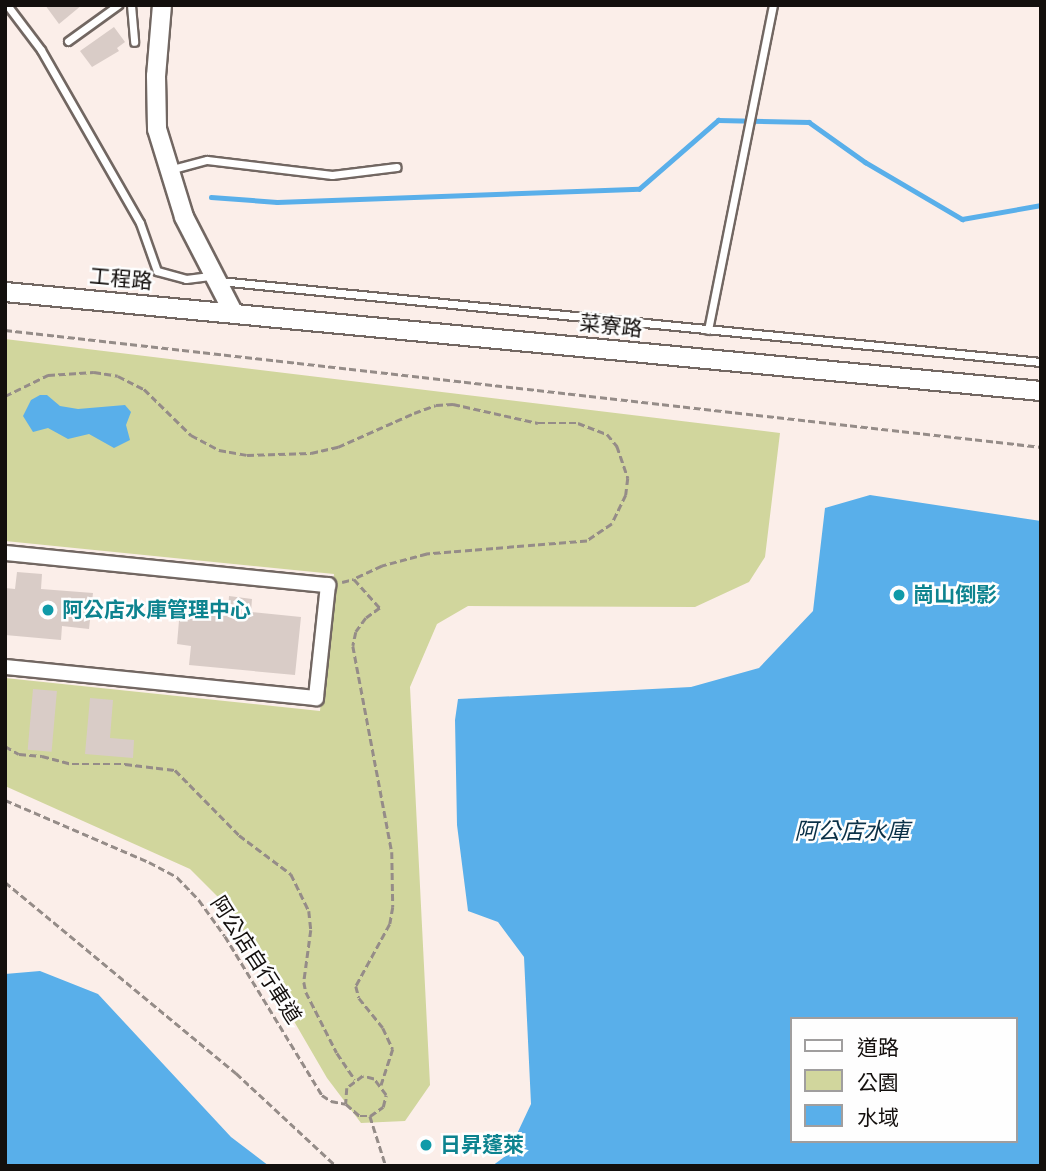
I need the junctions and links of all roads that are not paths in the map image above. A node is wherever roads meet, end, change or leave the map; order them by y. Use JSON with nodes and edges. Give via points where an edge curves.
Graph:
{"nodes":[{"id":1,"x":7,"y":5,"type":"edge"},
{"id":2,"x":118,"y":5,"type":"edge"},
{"id":3,"x":131,"y":5,"type":"edge"},
{"id":4,"x":162,"y":5,"type":"edge"},
{"id":5,"x":773,"y":5,"type":"edge"},
{"id":6,"x":68,"y":41,"type":"dead end"},
{"id":7,"x":134,"y":41,"type":"dead end"},
{"id":8,"x":397,"y":167,"type":"dead end"},
{"id":9,"x":168,"y":170,"type":"junction"},
{"id":10,"x":212,"y":273,"type":"junction"},
{"id":11,"x":5,"y":292,"type":"edge"},
{"id":12,"x":233,"y":312,"type":"junction"},
{"id":13,"x":708,"y":330,"type":"junction"},
{"id":14,"x":1041,"y":362,"type":"edge"},
{"id":15,"x":1041,"y":391,"type":"edge"},
{"id":16,"x":5,"y":553,"type":"edge"},
{"id":17,"x":5,"y":667,"type":"edge"}],
"edges":[{"from":1,"to":10,"type":"lane","via":[[41,50],[134,212],[157,271],[186,279]]},
{"from":2,"to":6,"type":"lane"},
{"from":3,"to":7,"type":"lane"},
{"from":4,"to":9,"type":"street","via":[[157,129]]},
{"from":5,"to":13,"type":"lane"},
{"from":8,"to":9,"type":"lane","via":[[332,175],[207,160]]},
{"from":9,"to":10,"type":"street","via":[[184,217]]},
{"from":10,"to":12,"type":"street"},
{"from":10,"to":13,"type":"lane"},
{"from":11,"to":12,"type":"street","name":"工程路"},
{"from":12,"to":15,"type":"street","name":"菜寮路"},
{"from":13,"to":14,"type":"lane"},
{"from":16,"to":17,"type":"street","via":[[328,585],[316,698]]}]}
